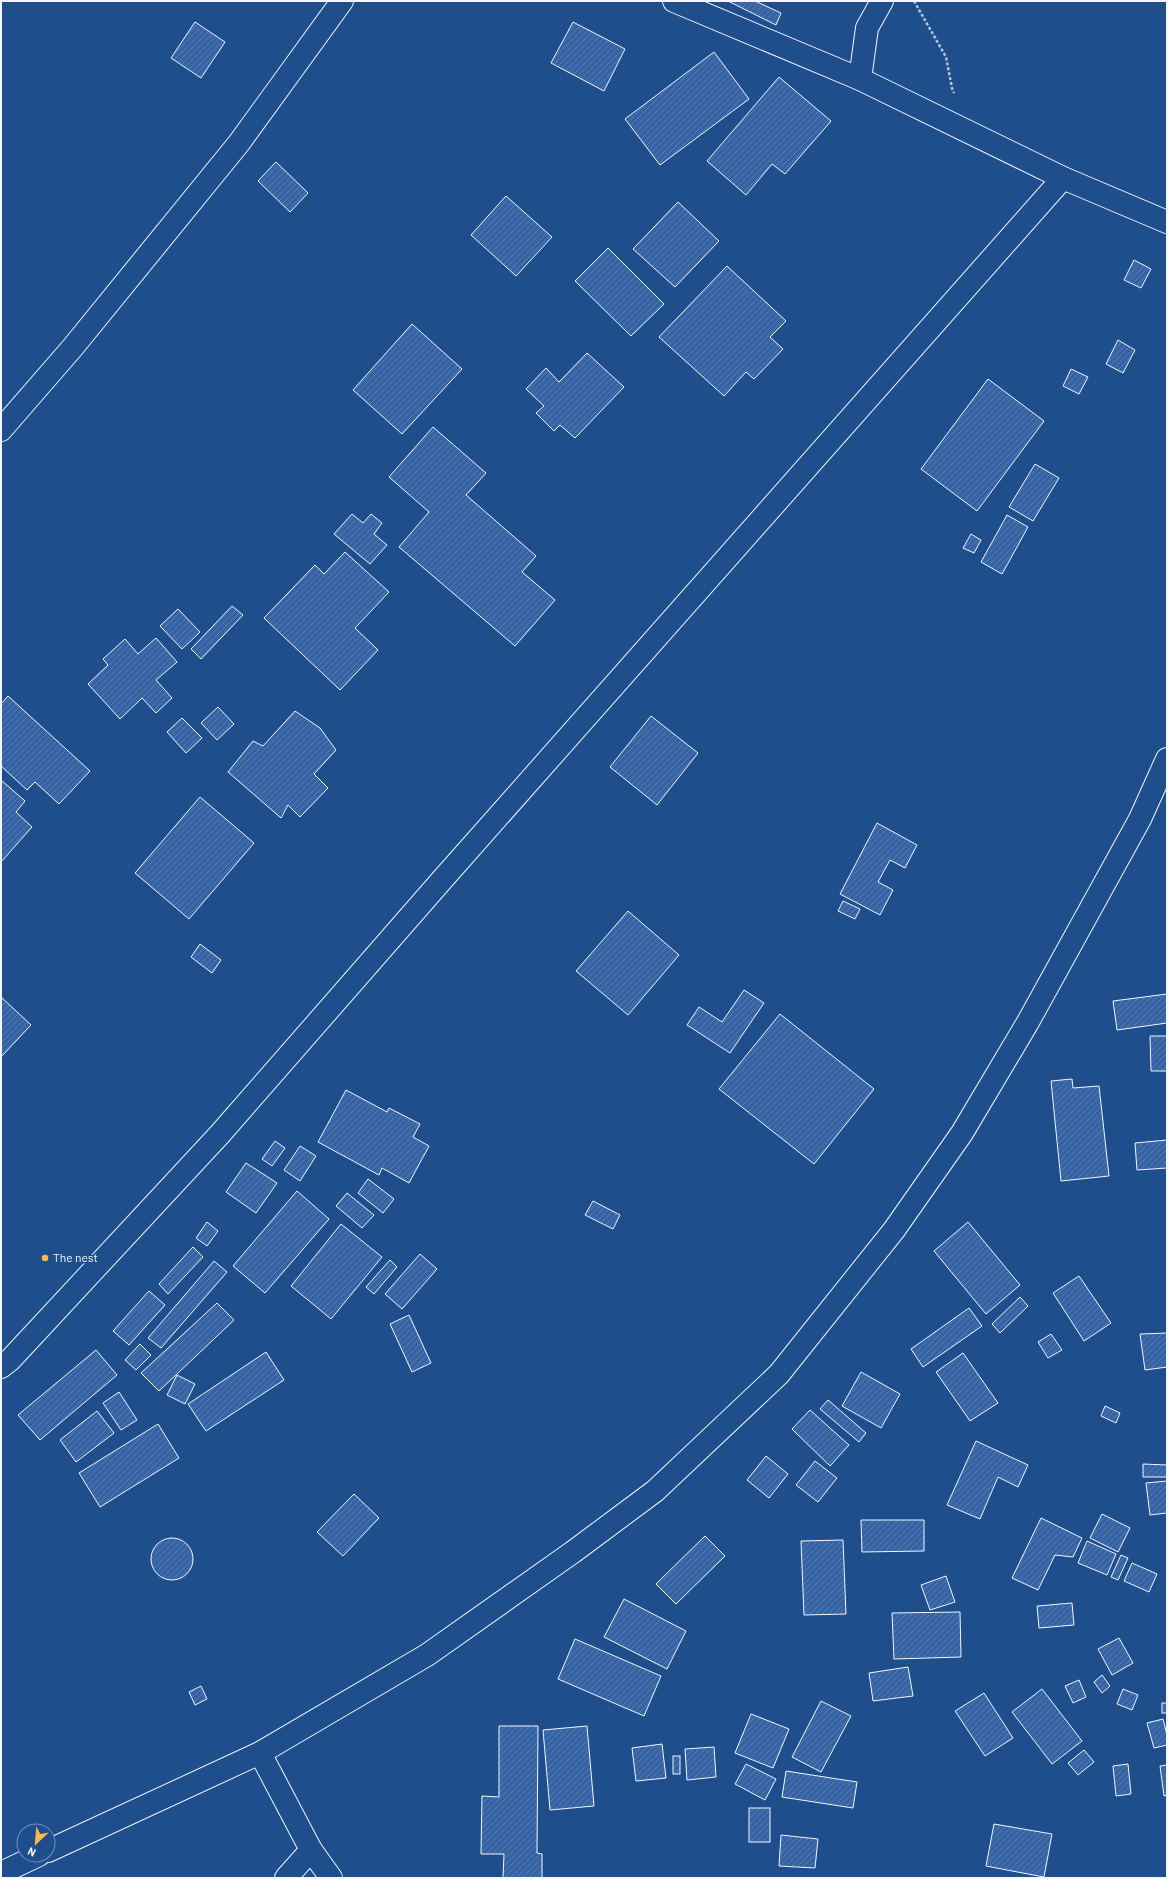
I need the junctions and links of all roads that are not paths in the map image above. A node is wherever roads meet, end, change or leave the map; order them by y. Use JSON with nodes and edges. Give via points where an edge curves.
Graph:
{"nodes":[{"id":1,"x":342,"y":1,"type":"edge"},
{"id":2,"x":674,"y":1,"type":"edge"},
{"id":3,"x":882,"y":1,"type":"edge"},
{"id":4,"x":860,"y":79,"type":"junction"},
{"id":5,"x":1063,"y":178,"type":"junction"},
{"id":6,"x":1167,"y":222,"type":"edge"},
{"id":7,"x":1,"y":430,"type":"edge"},
{"id":8,"x":1167,"y":759,"type":"edge"},
{"id":9,"x":1,"y":1367,"type":"edge"},
{"id":10,"x":260,"y":1753,"type":"junction"},
{"id":11,"x":56,"y":1847,"type":"edge"},
{"id":12,"x":311,"y":1850,"type":"junction"},
{"id":13,"x":21,"y":1863,"type":"edge"},
{"id":14,"x":1,"y":1872,"type":"edge"},
{"id":15,"x":286,"y":1878,"type":"edge"},
{"id":16,"x":331,"y":1878,"type":"edge"}],
"edges":[{"from":1,"to":7,"type":"street","via":[[239,143],[73,347]]},
{"from":2,"to":4,"type":"street"},
{"from":3,"to":4,"type":"street","via":[[867,28]]},
{"from":4,"to":5,"type":"street"},
{"from":5,"to":6,"type":"street"},
{"from":5,"to":9,"type":"street","via":[[436,886],[220,1134]]},
{"from":8,"to":10,"type":"street","via":[[1140,819],[1028,1022],[962,1133],[894,1230],[779,1374],[655,1491],[572,1552],[427,1655]]},
{"from":10,"to":11,"type":"street"},
{"from":10,"to":12,"type":"street"},
{"from":12,"to":15,"type":"street"},
{"from":12,"to":16,"type":"street"},
{"from":13,"to":14,"type":"street"}]}
